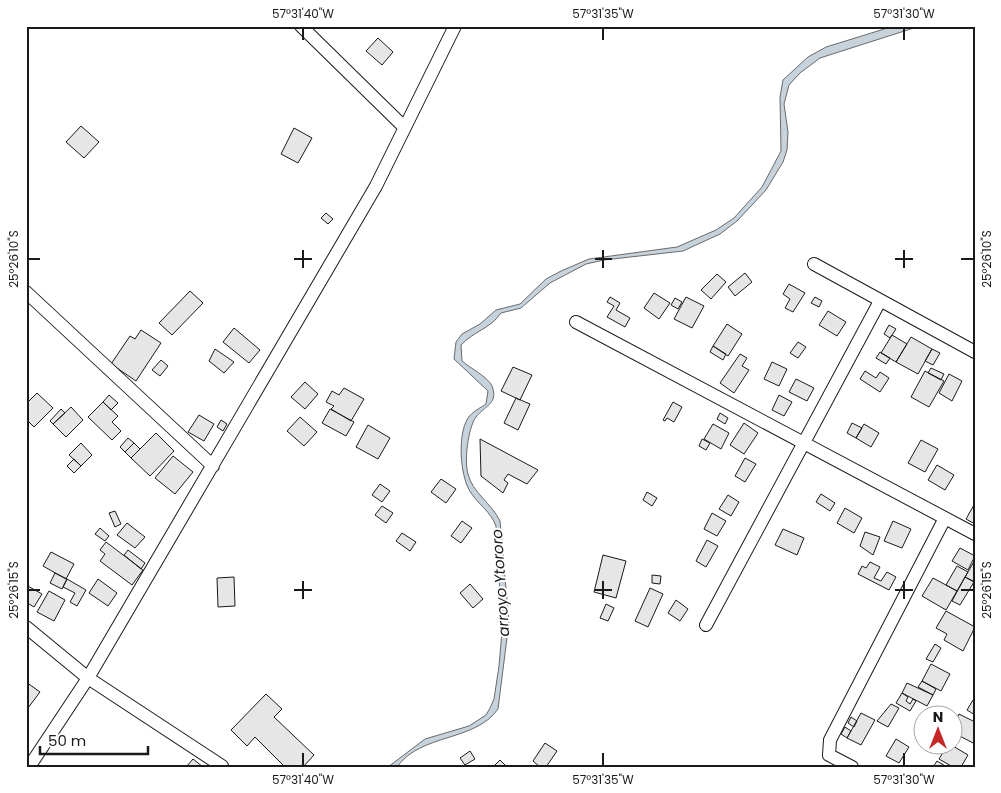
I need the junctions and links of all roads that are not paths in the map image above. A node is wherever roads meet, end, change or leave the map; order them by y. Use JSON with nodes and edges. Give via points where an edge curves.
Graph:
{"nodes":[{"id":1,"x":301,"y":26,"type":"edge"},
{"id":2,"x":455,"y":26,"type":"edge"},
{"id":3,"x":404,"y":127,"type":"junction"},
{"id":4,"x":814,"y":264,"type":"dead end"},
{"id":5,"x":26,"y":292,"type":"edge"},
{"id":6,"x":880,"y":301,"type":"junction"},
{"id":7,"x":576,"y":322,"type":"dead end"},
{"id":8,"x":975,"y":352,"type":"edge"},
{"id":9,"x":805,"y":443,"type":"junction"},
{"id":10,"x":213,"y":466,"type":"junction"},
{"id":11,"x":945,"y":518,"type":"junction"},
{"id":12,"x":975,"y":534,"type":"edge"},
{"id":13,"x":706,"y":625,"type":"dead end"},
{"id":14,"x":26,"y":627,"type":"edge"},
{"id":15,"x":88,"y":678,"type":"junction"},
{"id":16,"x":222,"y":766,"type":"edge"},
{"id":17,"x":29,"y":767,"type":"edge"},
{"id":18,"x":852,"y":767,"type":"edge"}],
"edges":[{"from":1,"to":3,"type":"street"},
{"from":2,"to":3,"type":"street"},
{"from":3,"to":10,"type":"street","via":[[376,186]]},
{"from":4,"to":6,"type":"street"},
{"from":5,"to":10,"type":"street"},
{"from":6,"to":8,"type":"street"},
{"from":6,"to":9,"type":"street"},
{"from":7,"to":9,"type":"street"},
{"from":9,"to":11,"type":"street"},
{"from":9,"to":13,"type":"street"},
{"from":10,"to":15,"type":"street"},
{"from":11,"to":12,"type":"street"},
{"from":11,"to":18,"type":"street","via":[[830,740],[829,755]]},
{"from":14,"to":15,"type":"street"},
{"from":15,"to":16,"type":"street"},
{"from":15,"to":17,"type":"street"}]}
